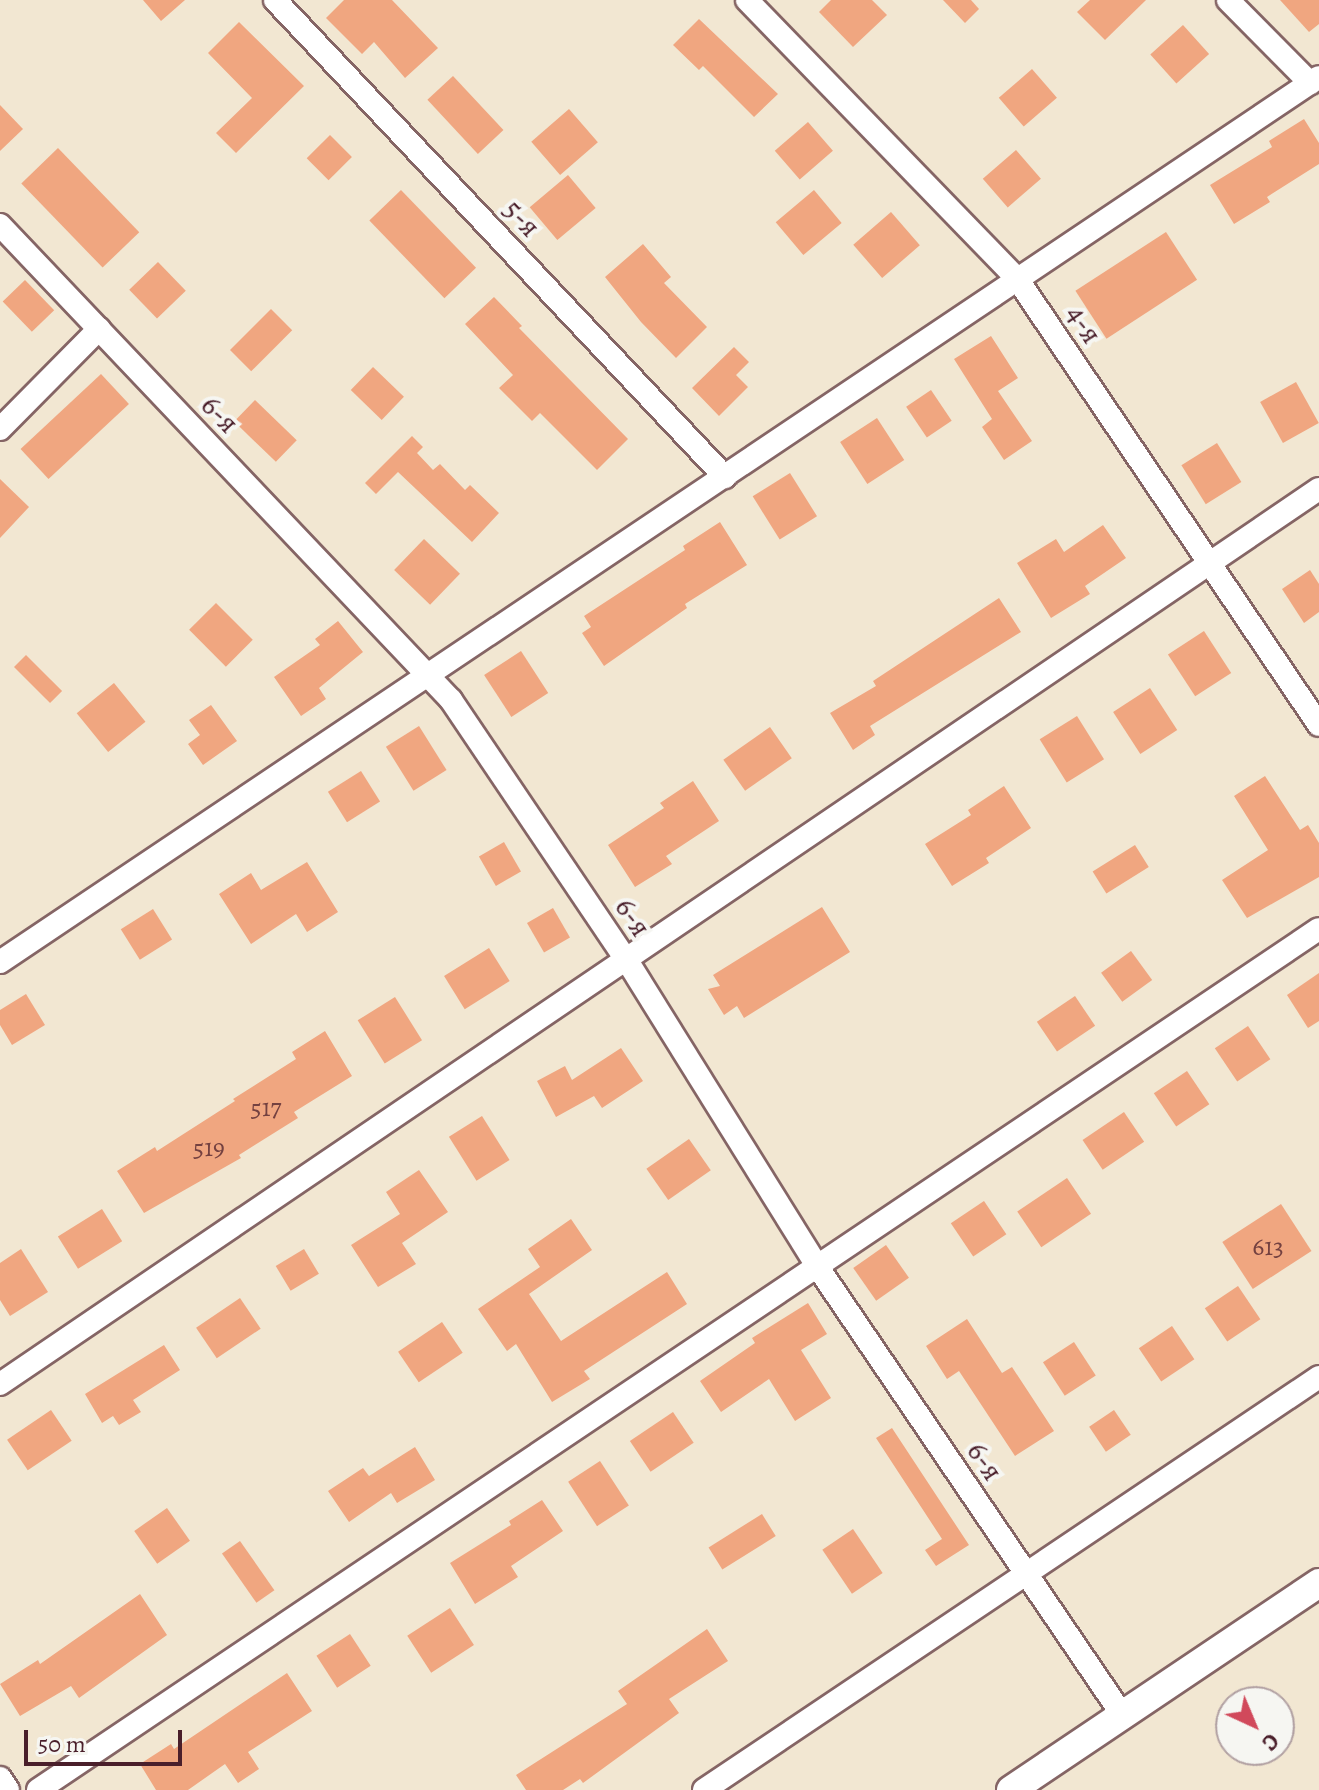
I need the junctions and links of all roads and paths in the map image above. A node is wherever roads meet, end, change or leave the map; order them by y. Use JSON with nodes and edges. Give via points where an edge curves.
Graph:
{"nodes":[{"id":1,"x":275,"y":0,"type":"edge"},
{"id":2,"x":747,"y":0,"type":"edge"},
{"id":3,"x":1228,"y":0,"type":"edge"},
{"id":4,"x":1314,"y":80,"type":"edge"},
{"id":5,"x":0,"y":225,"type":"edge"},
{"id":6,"x":1018,"y":280,"type":"junction"},
{"id":7,"x":99,"y":329,"type":"junction"},
{"id":8,"x":0,"y":429,"type":"edge"},
{"id":9,"x":725,"y":477,"type":"junction"},
{"id":10,"x":1319,"y":489,"type":"edge"},
{"id":11,"x":1207,"y":563,"type":"junction"},
{"id":12,"x":428,"y":676,"type":"junction"},
{"id":13,"x":1319,"y":725,"type":"edge"},
{"id":14,"x":1319,"y":929,"type":"edge"},
{"id":15,"x":626,"y":959,"type":"junction"},
{"id":16,"x":0,"y":962,"type":"edge"},
{"id":17,"x":817,"y":1266,"type":"junction"},
{"id":18,"x":1319,"y":1377,"type":"edge"},
{"id":19,"x":0,"y":1384,"type":"edge"},
{"id":20,"x":1026,"y":1574,"type":"junction"},
{"id":21,"x":1319,"y":1583,"type":"edge"},
{"id":22,"x":1123,"y":1716,"type":"junction"},
{"id":23,"x":0,"y":1778,"type":"edge"},
{"id":24,"x":8,"y":1790,"type":"edge"},
{"id":25,"x":38,"y":1790,"type":"edge"},
{"id":26,"x":704,"y":1790,"type":"edge"},
{"id":27,"x":1011,"y":1790,"type":"edge"}],
"edges":[{"from":1,"to":9,"type":"street","name":"5-я"},
{"from":2,"to":6,"type":"street","name":"4-я"},
{"from":3,"to":4,"type":"street"},
{"from":4,"to":6,"type":"street"},
{"from":5,"to":7,"type":"street","name":"6-я"},
{"from":6,"to":9,"type":"street"},
{"from":6,"to":11,"type":"street","name":"4-я"},
{"from":7,"to":8,"type":"street"},
{"from":7,"to":12,"type":"street","name":"6-я"},
{"from":9,"to":12,"type":"street"},
{"from":10,"to":11,"type":"street"},
{"from":11,"to":13,"type":"street","name":"4-я"},
{"from":11,"to":15,"type":"street"},
{"from":12,"to":15,"type":"street","name":"6-я","via":[[451,700]]},
{"from":12,"to":16,"type":"street"},
{"from":14,"to":17,"type":"street"},
{"from":15,"to":17,"type":"street","name":"6-я"},
{"from":15,"to":19,"type":"street"},
{"from":17,"to":20,"type":"street","name":"6-я"},
{"from":17,"to":25,"type":"street"},
{"from":18,"to":20,"type":"street"},
{"from":20,"to":22,"type":"street","name":"6-я"},
{"from":20,"to":26,"type":"street"},
{"from":21,"to":22,"type":"main road"},
{"from":22,"to":27,"type":"main road"},
{"from":23,"to":24,"type":"street"}]}
